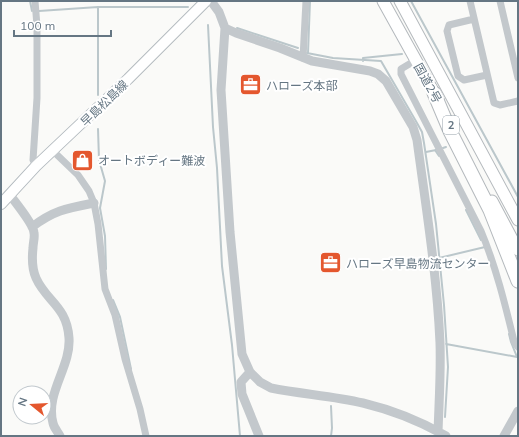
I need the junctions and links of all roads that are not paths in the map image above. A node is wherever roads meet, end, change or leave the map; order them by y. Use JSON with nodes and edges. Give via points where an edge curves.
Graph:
{"nodes":[{"id":1,"x":35,"y":1,"type":"edge"},
{"id":2,"x":206,"y":1,"type":"edge"},
{"id":3,"x":211,"y":1,"type":"edge"},
{"id":4,"x":306,"y":1,"type":"edge"},
{"id":5,"x":383,"y":1,"type":"edge"},
{"id":6,"x":400,"y":1,"type":"edge"},
{"id":7,"x":470,"y":1,"type":"edge"},
{"id":8,"x":500,"y":1,"type":"edge"},
{"id":9,"x":474,"y":19,"type":"junction"},
{"id":10,"x":225,"y":28,"type":"junction"},
{"id":11,"x":303,"y":58,"type":"junction"},
{"id":12,"x":416,"y":60,"type":"junction"},
{"id":13,"x":487,"y":75,"type":"junction"},
{"id":14,"x":518,"y":78,"type":"edge"},
{"id":15,"x":434,"y":93,"type":"junction"},
{"id":16,"x":518,"y":101,"type":"edge"},
{"id":17,"x":53,"y":151,"type":"junction"},
{"id":18,"x":36,"y":166,"type":"junction"},
{"id":19,"x":10,"y":194,"type":"junction"},
{"id":20,"x":94,"y":203,"type":"junction"},
{"id":21,"x":1,"y":204,"type":"edge"},
{"id":22,"x":518,"y":220,"type":"edge"},
{"id":23,"x":32,"y":227,"type":"junction"},
{"id":24,"x":518,"y":250,"type":"edge"},
{"id":25,"x":518,"y":281,"type":"edge"},
{"id":26,"x":518,"y":347,"type":"edge"},
{"id":27,"x":250,"y":372,"type":"junction"},
{"id":28,"x":518,"y":411,"type":"edge"},
{"id":29,"x":440,"y":435,"type":"edge"},
{"id":30,"x":60,"y":436,"type":"edge"},
{"id":31,"x":146,"y":436,"type":"edge"},
{"id":32,"x":259,"y":436,"type":"edge"},
{"id":33,"x":504,"y":436,"type":"edge"}],
"edges":[{"from":1,"to":18,"type":"street","via":[[37,98],[33,160]]},
{"from":2,"to":17,"type":"main road","name":"早島松島線"},
{"from":3,"to":10,"type":"street","via":[[219,12]]},
{"from":4,"to":11,"type":"street"},
{"from":5,"to":12,"type":"highway","name":"国道2号","number":"2"},
{"from":6,"to":22,"type":"highway","name":"国道2号","number":"2"},
{"from":7,"to":9,"type":"street"},
{"from":8,"to":14,"type":"street"},
{"from":9,"to":13,"type":"street"},
{"from":9,"to":13,"type":"street","via":[[449,25],[447,31],[458,76],[464,80]]},
{"from":10,"to":11,"type":"street"},
{"from":10,"to":27,"type":"street","via":[[221,90],[230,232],[242,354]]},
{"from":11,"to":29,"type":"street","via":[[378,74],[386,81],[417,140],[440,342]]},
{"from":12,"to":15,"type":"highway","name":"国道2号","number":"2"},
{"from":12,"to":26,"type":"street","via":[[401,69],[401,74],[482,231],[503,294],[514,341]]},
{"from":13,"to":16,"type":"street","via":[[494,103],[500,105]]},
{"from":15,"to":24,"type":"highway","name":"国道2号","number":"2"},
{"from":15,"to":25,"type":"highway","via":[[490,210]]},
{"from":17,"to":18,"type":"main road","name":"早島松島線"},
{"from":17,"to":20,"type":"street","via":[[78,175],[90,191]]},
{"from":18,"to":19,"type":"main road","name":"早島松島線"},
{"from":19,"to":21,"type":"main road","name":"早島松島線"},
{"from":19,"to":23,"type":"street"},
{"from":20,"to":23,"type":"street","via":[[63,210],[46,217]]},
{"from":20,"to":31,"type":"street","via":[[105,289],[115,315]]},
{"from":23,"to":30,"type":"street","via":[[36,277],[43,290],[63,314],[69,338],[68,352],[54,392],[51,413],[53,424]]},
{"from":27,"to":29,"type":"street","via":[[271,388],[384,408],[411,418]]},
{"from":27,"to":32,"type":"street","via":[[241,382],[242,394]]},
{"from":28,"to":33,"type":"street"}]}
